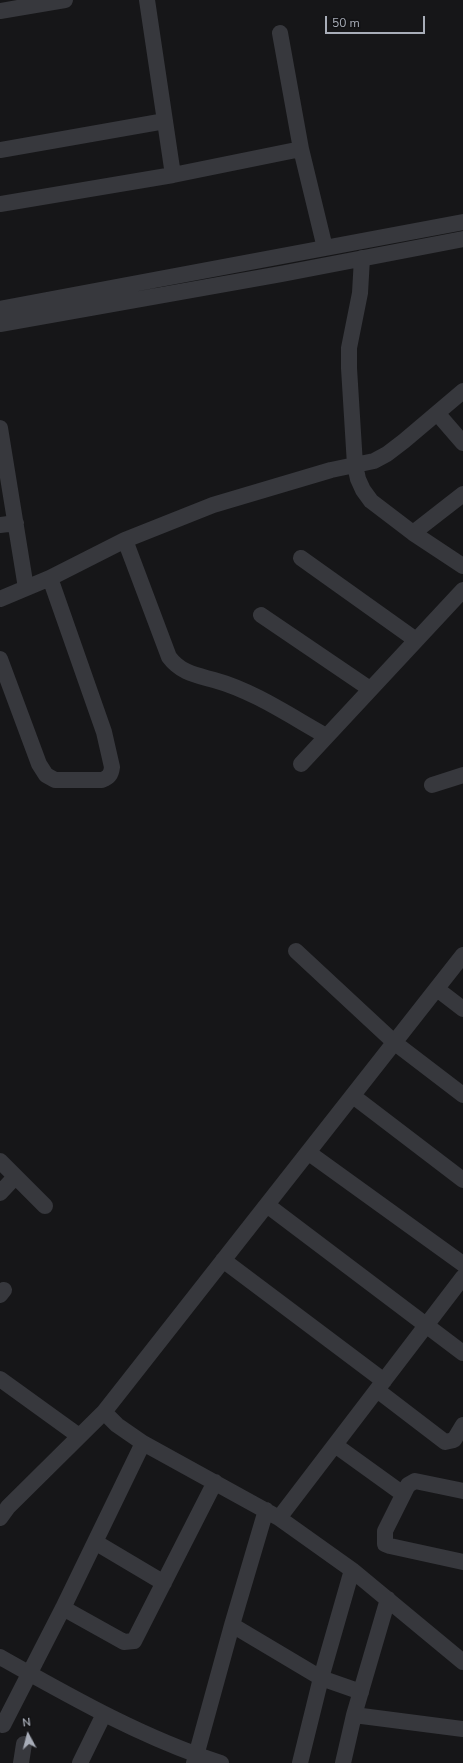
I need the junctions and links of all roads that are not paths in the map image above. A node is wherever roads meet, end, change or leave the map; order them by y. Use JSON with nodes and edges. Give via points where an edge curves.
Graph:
{"nodes":[{"id":1,"x":65,"y":0,"type":"edge"},
{"id":2,"x":147,"y":0,"type":"edge"},
{"id":3,"x":0,"y":11,"type":"edge"},
{"id":4,"x":280,"y":33,"type":"dead end"},
{"id":5,"x":165,"y":121,"type":"junction"},
{"id":6,"x":0,"y":147,"type":"edge"},
{"id":7,"x":301,"y":149,"type":"junction"},
{"id":8,"x":173,"y":175,"type":"junction"},
{"id":9,"x":0,"y":204,"type":"edge"},
{"id":10,"x":463,"y":222,"type":"edge"},
{"id":11,"x":463,"y":239,"type":"edge"},
{"id":12,"x":325,"y":248,"type":"junction"},
{"id":13,"x":362,"y":258,"type":"junction"},
{"id":14,"x":0,"y":309,"type":"edge"},
{"id":15,"x":0,"y":324,"type":"edge"},
{"id":16,"x":463,"y":391,"type":"edge"},
{"id":17,"x":437,"y":413,"type":"junction"},
{"id":18,"x":0,"y":428,"type":"edge"},
{"id":19,"x":463,"y":443,"type":"edge"},
{"id":20,"x":2,"y":459,"type":"edge"},
{"id":21,"x":355,"y":465,"type":"junction"},
{"id":22,"x":463,"y":494,"type":"edge"},
{"id":23,"x":8,"y":524,"type":"edge"},
{"id":24,"x":413,"y":533,"type":"junction"},
{"id":25,"x":124,"y":540,"type":"junction"},
{"id":26,"x":301,"y":558,"type":"dead end"},
{"id":27,"x":463,"y":566,"type":"edge"},
{"id":28,"x":50,"y":578,"type":"junction"},
{"id":29,"x":26,"y":588,"type":"junction"},
{"id":30,"x":463,"y":590,"type":"edge"},
{"id":31,"x":0,"y":599,"type":"edge"},
{"id":32,"x":261,"y":615,"type":"dead end"},
{"id":33,"x":416,"y":640,"type":"junction"},
{"id":34,"x":0,"y":659,"type":"edge"},
{"id":35,"x":370,"y":689,"type":"junction"},
{"id":36,"x":326,"y":736,"type":"junction"},
{"id":37,"x":301,"y":764,"type":"dead end"},
{"id":38,"x":463,"y":775,"type":"edge"},
{"id":39,"x":432,"y":785,"type":"dead end"},
{"id":40,"x":296,"y":951,"type":"dead end"},
{"id":41,"x":463,"y":955,"type":"edge"},
{"id":42,"x":437,"y":989,"type":"junction"},
{"id":43,"x":463,"y":1008,"type":"edge"},
{"id":44,"x":395,"y":1043,"type":"junction"},
{"id":45,"x":463,"y":1095,"type":"edge"},
{"id":46,"x":353,"y":1096,"type":"junction"},
{"id":47,"x":309,"y":1153,"type":"junction"},
{"id":48,"x":0,"y":1161,"type":"edge"},
{"id":49,"x":16,"y":1177,"type":"junction"},
{"id":50,"x":463,"y":1180,"type":"edge"},
{"id":51,"x":0,"y":1193,"type":"edge"},
{"id":52,"x":267,"y":1205,"type":"junction"},
{"id":53,"x":45,"y":1206,"type":"dead end"},
{"id":54,"x":223,"y":1260,"type":"junction"},
{"id":55,"x":463,"y":1264,"type":"edge"},
{"id":56,"x":463,"y":1277,"type":"edge"},
{"id":57,"x":427,"y":1325,"type":"junction"},
{"id":58,"x":463,"y":1353,"type":"edge"},
{"id":59,"x":0,"y":1379,"type":"edge"},
{"id":60,"x":380,"y":1385,"type":"junction"},
{"id":61,"x":104,"y":1412,"type":"junction"},
{"id":62,"x":463,"y":1425,"type":"edge"},
{"id":63,"x":79,"y":1436,"type":"junction"},
{"id":64,"x":143,"y":1443,"type":"junction"},
{"id":65,"x":335,"y":1445,"type":"junction"},
{"id":66,"x":215,"y":1482,"type":"junction"},
{"id":67,"x":463,"y":1491,"type":"edge"},
{"id":68,"x":403,"y":1494,"type":"junction"},
{"id":69,"x":273,"y":1514,"type":"junction"},
{"id":70,"x":0,"y":1518,"type":"edge"},
{"id":71,"x":95,"y":1542,"type":"junction"},
{"id":72,"x":463,"y":1562,"type":"edge"},
{"id":73,"x":352,"y":1570,"type":"junction"},
{"id":74,"x":164,"y":1583,"type":"junction"},
{"id":75,"x":388,"y":1599,"type":"junction"},
{"id":76,"x":63,"y":1608,"type":"junction"},
{"id":77,"x":232,"y":1625,"type":"junction"},
{"id":78,"x":0,"y":1657,"type":"edge"},
{"id":79,"x":463,"y":1662,"type":"edge"},
{"id":80,"x":30,"y":1674,"type":"junction"},
{"id":81,"x":321,"y":1678,"type":"junction"},
{"id":82,"x":361,"y":1692,"type":"junction"},
{"id":83,"x":104,"y":1714,"type":"junction"},
{"id":84,"x":354,"y":1715,"type":"junction"},
{"id":85,"x":3,"y":1725,"type":"dead end"},
{"id":86,"x":463,"y":1729,"type":"edge"},
{"id":87,"x":24,"y":1744,"type":"dead end"},
{"id":88,"x":195,"y":1759,"type":"edge"},
{"id":89,"x":21,"y":1763,"type":"edge"},
{"id":90,"x":80,"y":1763,"type":"edge"},
{"id":91,"x":221,"y":1763,"type":"edge"},
{"id":92,"x":300,"y":1763,"type":"edge"},
{"id":93,"x":344,"y":1763,"type":"edge"}],
"edges":[{"from":1,"to":3,"type":"street"},
{"from":2,"to":5,"type":"street"},
{"from":4,"to":7,"type":"street"},
{"from":5,"to":6,"type":"street"},
{"from":5,"to":8,"type":"street"},
{"from":7,"to":8,"type":"street"},
{"from":7,"to":12,"type":"street"},
{"from":8,"to":9,"type":"street"},
{"from":10,"to":12,"type":"street"},
{"from":11,"to":13,"type":"street"},
{"from":12,"to":14,"type":"street"},
{"from":13,"to":15,"type":"street"},
{"from":13,"to":21,"type":"street","via":[[360,293],[349,348]]},
{"from":16,"to":17,"type":"street"},
{"from":17,"to":19,"type":"street"},
{"from":17,"to":21,"type":"street","via":[[387,454]]},
{"from":18,"to":20,"type":"street"},
{"from":20,"to":23,"type":"street"},
{"from":21,"to":24,"type":"street","via":[[358,479],[371,501]]},
{"from":21,"to":25,"type":"street","via":[[213,505]]},
{"from":22,"to":24,"type":"street"},
{"from":23,"to":29,"type":"street"},
{"from":24,"to":27,"type":"street"},
{"from":25,"to":28,"type":"street"},
{"from":25,"to":36,"type":"street","via":[[169,658],[176,666],[185,672],[247,691]]},
{"from":26,"to":33,"type":"street"},
{"from":28,"to":29,"type":"street"},
{"from":28,"to":34,"type":"street","via":[[104,732],[112,767],[112,773],[108,778],[55,780],[46,775],[39,764]]},
{"from":29,"to":31,"type":"street"},
{"from":30,"to":33,"type":"street"},
{"from":32,"to":35,"type":"street"},
{"from":33,"to":35,"type":"street"},
{"from":35,"to":36,"type":"street"},
{"from":36,"to":37,"type":"street"},
{"from":38,"to":39,"type":"street"},
{"from":40,"to":44,"type":"street"},
{"from":41,"to":42,"type":"street"},
{"from":42,"to":43,"type":"street"},
{"from":42,"to":44,"type":"street"},
{"from":44,"to":45,"type":"street"},
{"from":44,"to":46,"type":"street"},
{"from":46,"to":47,"type":"street"},
{"from":46,"to":50,"type":"street"},
{"from":47,"to":52,"type":"street"},
{"from":47,"to":55,"type":"street"},
{"from":48,"to":49,"type":"street"},
{"from":49,"to":51,"type":"street"},
{"from":49,"to":53,"type":"street"},
{"from":52,"to":54,"type":"street"},
{"from":52,"to":57,"type":"street"},
{"from":54,"to":60,"type":"street"},
{"from":54,"to":61,"type":"street"},
{"from":56,"to":57,"type":"street"},
{"from":57,"to":58,"type":"street"},
{"from":57,"to":60,"type":"street"},
{"from":59,"to":63,"type":"street"},
{"from":60,"to":62,"type":"street","via":[[445,1442],[454,1440]]},
{"from":60,"to":65,"type":"street"},
{"from":61,"to":63,"type":"street"},
{"from":61,"to":64,"type":"street","via":[[117,1425]]},
{"from":63,"to":70,"type":"street"},
{"from":64,"to":66,"type":"street"},
{"from":64,"to":71,"type":"street"},
{"from":65,"to":68,"type":"street"},
{"from":65,"to":69,"type":"street"},
{"from":66,"to":69,"type":"street"},
{"from":66,"to":74,"type":"street"},
{"from":67,"to":68,"type":"street","via":[[415,1481],[408,1485]]},
{"from":68,"to":72,"type":"street","via":[[385,1531],[384,1544]]},
{"from":69,"to":73,"type":"street"},
{"from":69,"to":77,"type":"street"},
{"from":71,"to":74,"type":"street"},
{"from":71,"to":76,"type":"street"},
{"from":73,"to":75,"type":"street"},
{"from":73,"to":81,"type":"street"},
{"from":74,"to":76,"type":"street","via":[[134,1641],[124,1642]]},
{"from":75,"to":79,"type":"street"},
{"from":75,"to":82,"type":"street"},
{"from":76,"to":80,"type":"street"},
{"from":77,"to":81,"type":"street"},
{"from":77,"to":88,"type":"street"},
{"from":78,"to":80,"type":"street"},
{"from":80,"to":83,"type":"street"},
{"from":80,"to":85,"type":"street"},
{"from":81,"to":82,"type":"street"},
{"from":81,"to":92,"type":"street"},
{"from":82,"to":84,"type":"street"},
{"from":83,"to":88,"type":"street"},
{"from":83,"to":90,"type":"street"},
{"from":84,"to":86,"type":"street"},
{"from":84,"to":93,"type":"street"},
{"from":87,"to":89,"type":"street"},
{"from":88,"to":91,"type":"street"}]}
